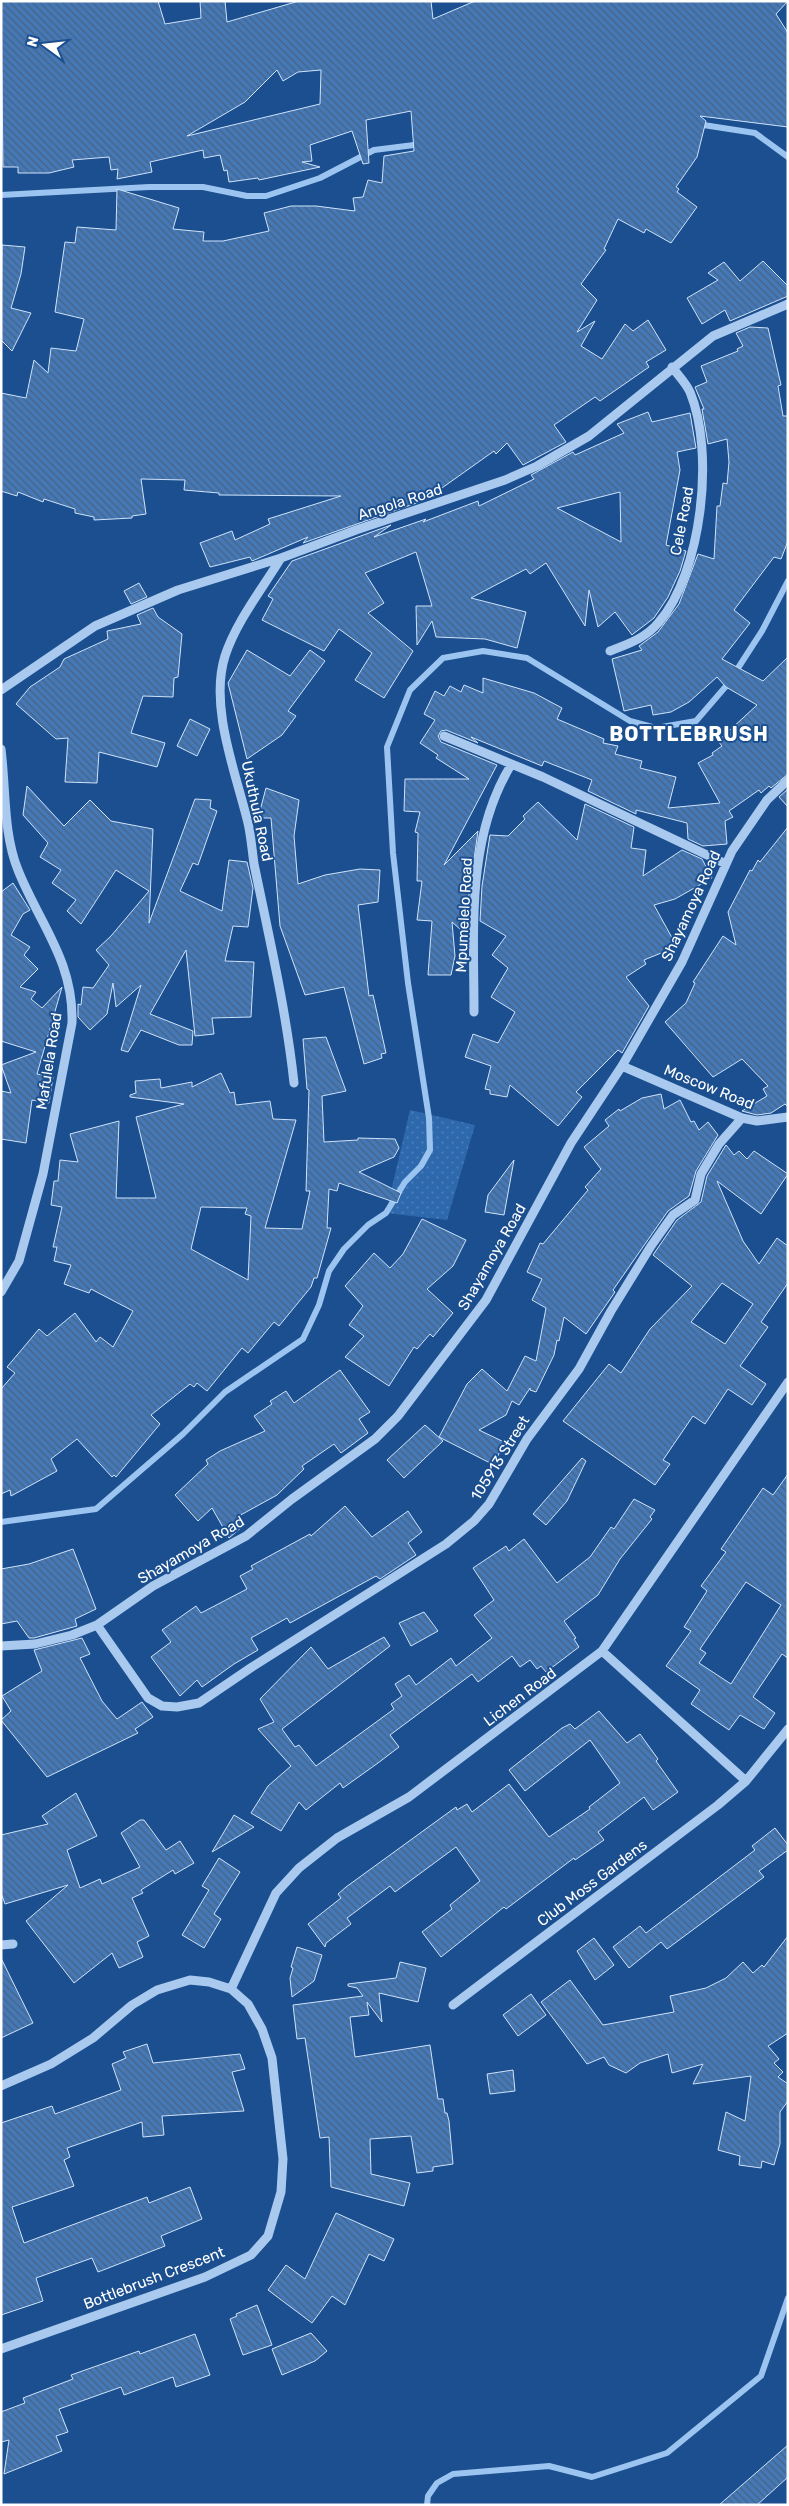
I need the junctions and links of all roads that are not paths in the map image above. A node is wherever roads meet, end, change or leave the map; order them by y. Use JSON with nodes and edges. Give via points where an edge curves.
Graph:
{"nodes":[{"id":1,"x":788,"y":304,"type":"edge"},
{"id":2,"x":672,"y":367,"type":"junction"},
{"id":3,"x":281,"y":558,"type":"junction"},
{"id":4,"x":610,"y":651,"type":"dead end"},
{"id":5,"x":1,"y":690,"type":"edge"},
{"id":6,"x":444,"y":736,"type":"dead end"},
{"id":7,"x":1,"y":749,"type":"edge"},
{"id":8,"x":511,"y":765,"type":"junction"},
{"id":9,"x":788,"y":780,"type":"edge"},
{"id":10,"x":726,"y":864,"type":"junction"},
{"id":11,"x":474,"y":1012,"type":"dead end"},
{"id":12,"x":622,"y":1066,"type":"junction"},
{"id":13,"x":294,"y":1083,"type":"dead end"},
{"id":14,"x":788,"y":1117,"type":"edge"},
{"id":15,"x":742,"y":1118,"type":"junction"},
{"id":16,"x":1,"y":1292,"type":"edge"},
{"id":17,"x":788,"y":1382,"type":"edge"},
{"id":18,"x":97,"y":1625,"type":"junction"},
{"id":19,"x":1,"y":1646,"type":"edge"},
{"id":20,"x":602,"y":1651,"type":"junction"},
{"id":21,"x":788,"y":1729,"type":"edge"},
{"id":22,"x":746,"y":1781,"type":"junction"},
{"id":23,"x":13,"y":1944,"type":"dead end"},
{"id":24,"x":1,"y":1945,"type":"edge"},
{"id":25,"x":231,"y":1989,"type":"junction"},
{"id":26,"x":453,"y":2005,"type":"dead end"},
{"id":27,"x":1,"y":2086,"type":"edge"},
{"id":28,"x":1,"y":2349,"type":"edge"}],
"edges":[{"from":1,"to":2,"type":"street","name":"Angola Road","via":[[712,336]]},
{"from":2,"to":3,"type":"street","name":"Angola Road","via":[[588,436],[537,466]]},
{"from":2,"to":4,"type":"street","name":"Cele Road","via":[[689,390],[704,452],[703,488],[695,536],[678,588],[659,622],[642,638]]},
{"from":3,"to":5,"type":"street","name":"Angola Road","via":[[178,590],[95,626]]},
{"from":3,"to":13,"type":"street","name":"Ukuthula Road","via":[[231,641],[224,657],[220,684],[227,737],[285,1012]]},
{"from":6,"to":8,"type":"street"},
{"from":7,"to":16,"type":"street","name":"Mafulela Road","via":[[10,844],[18,870],[58,949],[72,1003],[72,1023],[43,1174],[19,1261]]},
{"from":8,"to":10,"type":"street"},
{"from":8,"to":11,"type":"street","name":"Mpumelelo Road","via":[[496,793],[484,829],[474,926]]},
{"from":9,"to":10,"type":"street","name":"Shayamoya Road","via":[[747,826]]},
{"from":10,"to":12,"type":"street","name":"Shayamoya Road","via":[[682,962]]},
{"from":12,"to":15,"type":"street","name":"Moscow Road"},
{"from":12,"to":18,"type":"street","name":"Shayamoya Road","via":[[571,1143],[486,1300],[398,1416],[375,1439],[246,1536],[154,1586]]},
{"from":14,"to":15,"type":"street","name":"Moscow Road","via":[[757,1122]]},
{"from":15,"to":18,"type":"street","name":"105913 Street","via":[[719,1144],[701,1174],[695,1200],[673,1215],[651,1246],[579,1369],[527,1439],[489,1504],[446,1544],[199,1703],[162,1706],[148,1698]]},
{"from":17,"to":20,"type":"street","name":"Lichen Road"},
{"from":18,"to":19,"type":"street","name":"Shayamoya Road","via":[[35,1644]]},
{"from":20,"to":22,"type":"street"},
{"from":20,"to":25,"type":"street","name":"Lichen Road","via":[[409,1797],[337,1838],[299,1868],[276,1893]]},
{"from":21,"to":22,"type":"street","name":"Club Moss Gardens"},
{"from":22,"to":26,"type":"street","name":"Club Moss Gardens"},
{"from":23,"to":24,"type":"street"},
{"from":25,"to":27,"type":"street","name":"Bottlebrush Crescent","via":[[190,1980],[157,1990],[132,2005],[93,2038],[51,2064]]},
{"from":25,"to":28,"type":"street","name":"Bottlebrush Crescent","via":[[248,2004],[272,2058],[283,2159],[281,2192],[268,2236],[251,2255],[205,2276]]}]}
